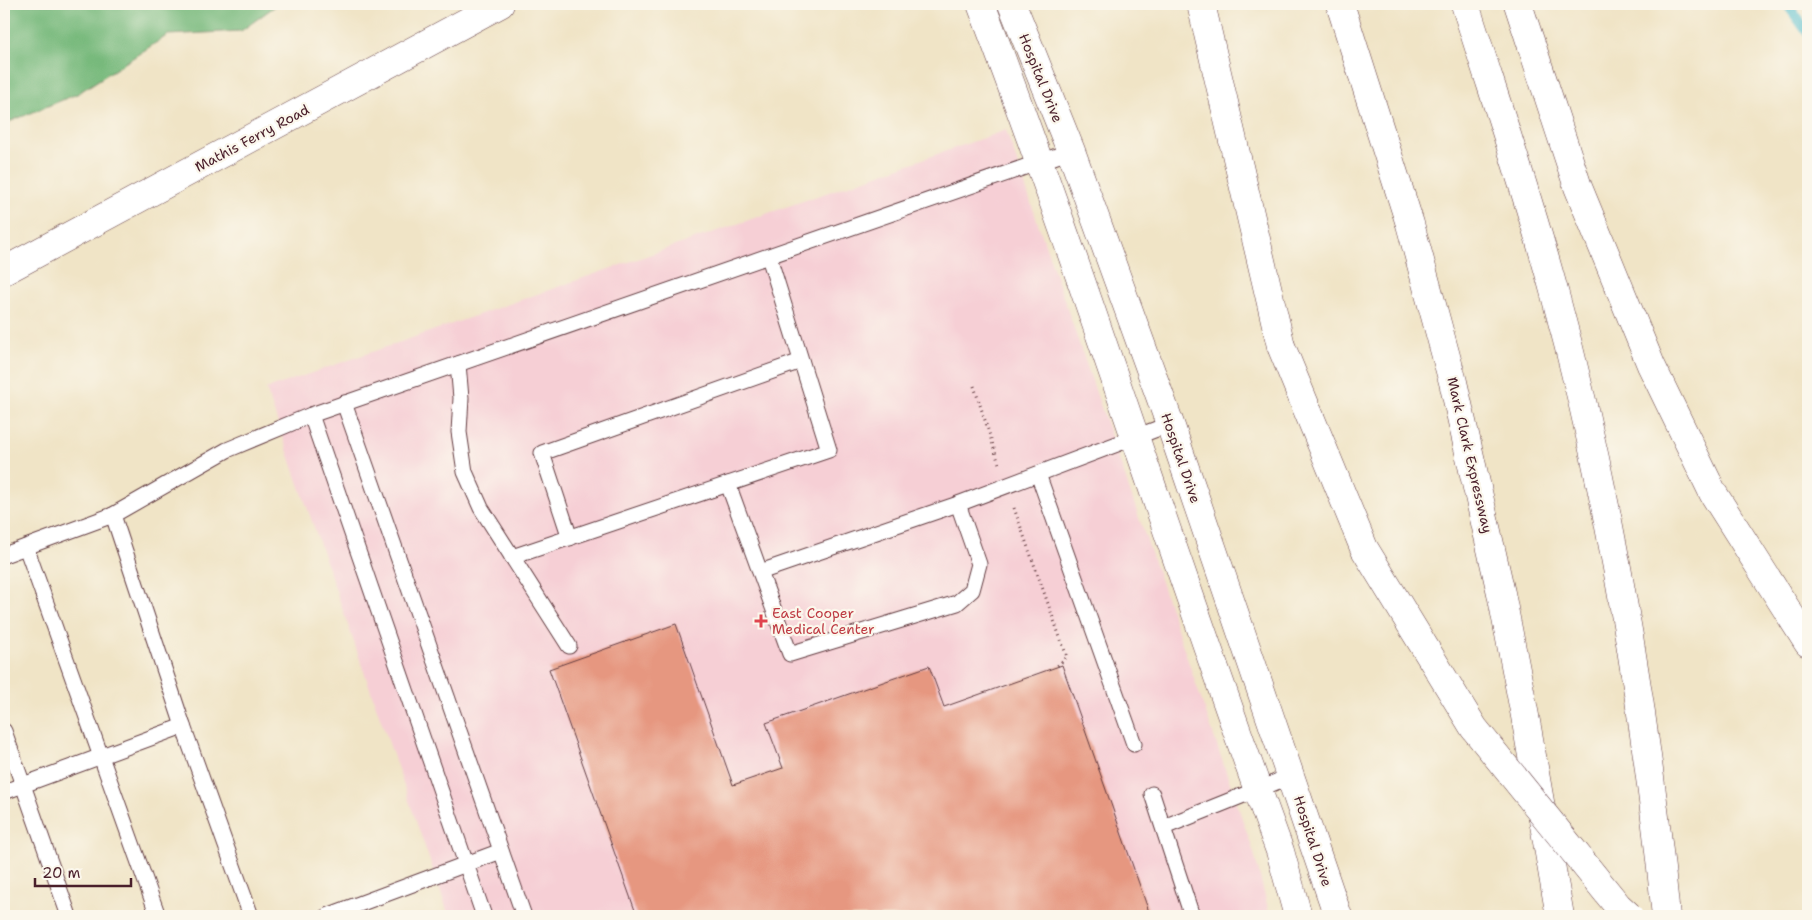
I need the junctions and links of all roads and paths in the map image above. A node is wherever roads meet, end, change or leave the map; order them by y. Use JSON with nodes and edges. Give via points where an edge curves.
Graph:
{"nodes":[{"id":1,"x":500,"y":4,"type":"edge"},
{"id":2,"x":981,"y":4,"type":"edge"},
{"id":3,"x":1012,"y":4,"type":"edge"},
{"id":4,"x":1201,"y":4,"type":"edge"},
{"id":5,"x":1340,"y":4,"type":"edge"},
{"id":6,"x":1465,"y":4,"type":"edge"},
{"id":7,"x":1518,"y":4,"type":"edge"},
{"id":8,"x":1071,"y":151,"type":"junction"},
{"id":9,"x":1041,"y":163,"type":"junction"},
{"id":10,"x":769,"y":257,"type":"junction"},
{"id":11,"x":4,"y":271,"type":"edge"},
{"id":12,"x":801,"y":361,"type":"junction"},
{"id":13,"x":458,"y":364,"type":"junction"},
{"id":14,"x":974,"y":386,"type":"dead end"},
{"id":15,"x":344,"y":403,"type":"junction"},
{"id":16,"x":312,"y":416,"type":"junction"},
{"id":17,"x":1170,"y":424,"type":"junction"},
{"id":18,"x":1134,"y":438,"type":"junction"},
{"id":19,"x":1038,"y":474,"type":"junction"},
{"id":20,"x":728,"y":484,"type":"junction"},
{"id":21,"x":1006,"y":486,"type":"junction"},
{"id":22,"x":958,"y":504,"type":"junction"},
{"id":23,"x":113,"y":515,"type":"junction"},
{"id":24,"x":570,"y":538,"type":"junction"},
{"id":25,"x":26,"y":547,"type":"junction"},
{"id":26,"x":4,"y":555,"type":"edge"},
{"id":27,"x":512,"y":557,"type":"junction"},
{"id":28,"x":760,"y":572,"type":"junction"},
{"id":29,"x":1808,"y":643,"type":"edge"},
{"id":30,"x":569,"y":646,"type":"dead end"},
{"id":31,"x":1056,"y":667,"type":"dead end"},
{"id":32,"x":183,"y":726,"type":"junction"},
{"id":33,"x":4,"y":731,"type":"edge"},
{"id":34,"x":1134,"y":744,"type":"dead end"},
{"id":35,"x":101,"y":756,"type":"junction"},
{"id":36,"x":1291,"y":776,"type":"junction"},
{"id":37,"x":22,"y":785,"type":"junction"},
{"id":38,"x":1257,"y":789,"type":"junction"},
{"id":39,"x":4,"y":792,"type":"edge"},
{"id":40,"x":1152,"y":794,"type":"dead end"},
{"id":41,"x":1164,"y":827,"type":"junction"},
{"id":42,"x":501,"y":852,"type":"junction"},
{"id":43,"x":466,"y":864,"type":"junction"},
{"id":44,"x":69,"y":916,"type":"edge"},
{"id":45,"x":158,"y":916,"type":"edge"},
{"id":46,"x":251,"y":916,"type":"edge"},
{"id":47,"x":327,"y":916,"type":"edge"},
{"id":48,"x":484,"y":916,"type":"edge"},
{"id":49,"x":524,"y":916,"type":"edge"},
{"id":50,"x":1192,"y":916,"type":"edge"},
{"id":51,"x":1298,"y":916,"type":"edge"},
{"id":52,"x":1338,"y":916,"type":"edge"},
{"id":53,"x":1560,"y":916,"type":"edge"},
{"id":54,"x":1629,"y":916,"type":"edge"},
{"id":55,"x":1666,"y":916,"type":"edge"}],
"edges":[{"from":1,"to":11,"type":"main road","name":"Mathis Ferry Road"},
{"from":2,"to":9,"type":"main road","name":"Hospital Drive"},
{"from":3,"to":8,"type":"main road","name":"Hospital Drive"},
{"from":4,"to":54,"type":"main road","bridge":true,"via":[[1281,346],[1369,556],[1474,728]]},
{"from":5,"to":53,"type":"main road","name":"Mark Clark Expressway","via":[[1410,224],[1455,391],[1503,603]]},
{"from":6,"to":55,"type":"main road","via":[[1554,291],[1583,408],[1629,644],[1649,772]]},
{"from":7,"to":29,"type":"main road","via":[[1578,187],[1651,365],[1714,493]]},
{"from":8,"to":9,"type":"lane"},
{"from":8,"to":17,"type":"main road","name":"Hospital Drive"},
{"from":9,"to":10,"type":"lane"},
{"from":9,"to":18,"type":"main road","name":"Hospital Drive"},
{"from":10,"to":12,"type":"lane"},
{"from":10,"to":13,"type":"lane"},
{"from":12,"to":20,"type":"lane","via":[[829,450]]},
{"from":12,"to":24,"type":"lane","via":[[542,453]]},
{"from":13,"to":15,"type":"lane"},
{"from":13,"to":27,"type":"lane","via":[[459,432],[465,472],[481,508]]},
{"from":14,"to":21,"type":"path"},
{"from":15,"to":16,"type":"lane"},
{"from":15,"to":42,"type":"lane"},
{"from":16,"to":23,"type":"lane","via":[[227,450]]},
{"from":16,"to":43,"type":"lane"},
{"from":17,"to":18,"type":"lane"},
{"from":17,"to":36,"type":"main road","name":"Hospital Drive"},
{"from":18,"to":19,"type":"lane"},
{"from":18,"to":38,"type":"main road","name":"Hospital Drive"},
{"from":19,"to":21,"type":"lane"},
{"from":19,"to":34,"type":"lane"},
{"from":20,"to":24,"type":"lane"},
{"from":20,"to":28,"type":"lane"},
{"from":21,"to":22,"type":"lane"},
{"from":21,"to":31,"type":"path","via":[[1067,658]]},
{"from":22,"to":28,"type":"lane"},
{"from":22,"to":28,"type":"lane","via":[[979,564],[972,590],[957,602],[790,654]]},
{"from":23,"to":25,"type":"lane"},
{"from":23,"to":32,"type":"lane"},
{"from":24,"to":27,"type":"lane"},
{"from":25,"to":26,"type":"lane"},
{"from":25,"to":35,"type":"lane"},
{"from":27,"to":30,"type":"lane"},
{"from":32,"to":35,"type":"lane"},
{"from":32,"to":46,"type":"lane"},
{"from":33,"to":37,"type":"lane"},
{"from":35,"to":37,"type":"lane"},
{"from":35,"to":45,"type":"lane"},
{"from":36,"to":38,"type":"lane"},
{"from":36,"to":52,"type":"main road","name":"Hospital Drive"},
{"from":37,"to":39,"type":"lane"},
{"from":37,"to":44,"type":"lane"},
{"from":38,"to":41,"type":"lane"},
{"from":38,"to":51,"type":"main road","name":"Hospital Drive","via":[[1280,852]]},
{"from":40,"to":41,"type":"lane"},
{"from":41,"to":50,"type":"lane"},
{"from":42,"to":43,"type":"lane"},
{"from":42,"to":49,"type":"lane"},
{"from":43,"to":47,"type":"lane"},
{"from":43,"to":48,"type":"lane"}]}
